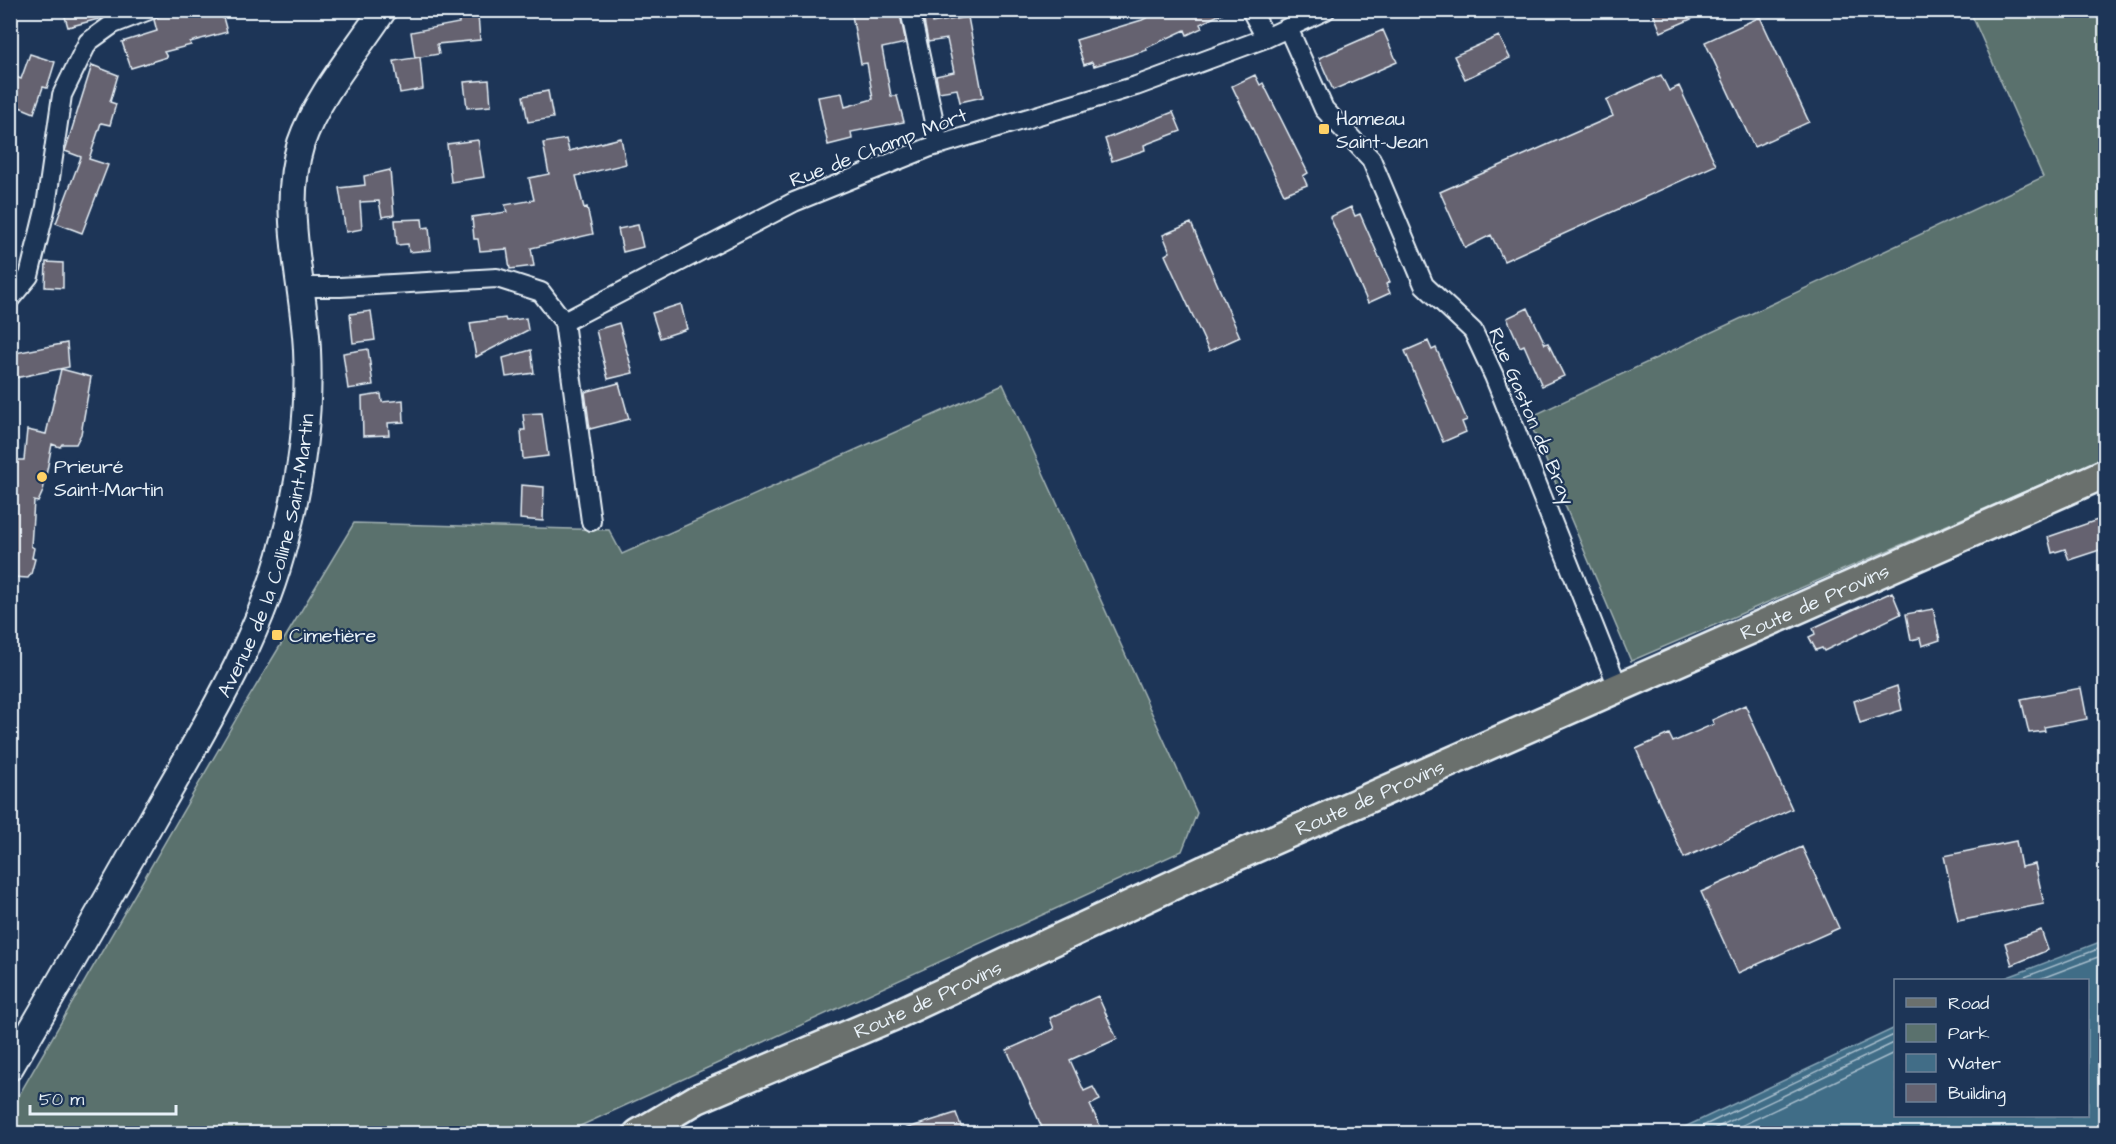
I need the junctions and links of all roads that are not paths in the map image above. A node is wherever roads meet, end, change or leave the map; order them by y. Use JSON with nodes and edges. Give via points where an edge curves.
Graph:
{"nodes":[{"id":1,"x":148,"y":10,"type":"edge"},
{"id":2,"x":383,"y":10,"type":"edge"},
{"id":3,"x":910,"y":10,"type":"edge"},
{"id":4,"x":1251,"y":10,"type":"edge"},
{"id":5,"x":1326,"y":10,"type":"edge"},
{"id":6,"x":1288,"y":28,"type":"junction"},
{"id":7,"x":1266,"y":38,"type":"junction"},
{"id":8,"x":939,"y":145,"type":"junction"},
{"id":9,"x":302,"y":287,"type":"junction"},
{"id":10,"x":10,"y":299,"type":"edge"},
{"id":11,"x":564,"y":322,"type":"junction"},
{"id":12,"x":2106,"y":472,"type":"edge"},
{"id":13,"x":591,"y":521,"type":"dead end"},
{"id":14,"x":1618,"y":687,"type":"junction"},
{"id":15,"x":10,"y":1067,"type":"edge"},
{"id":16,"x":638,"y":1134,"type":"edge"}],
"edges":[{"from":1,"to":10,"type":"street","via":[[113,24],[88,42],[62,95],[44,218],[29,276]]},
{"from":2,"to":9,"type":"street","name":"Avenue de la Colline Saint-Martin","via":[[317,109],[302,141],[291,197]]},
{"from":3,"to":8,"type":"street"},
{"from":4,"to":7,"type":"street"},
{"from":5,"to":6,"type":"street","name":"Rue de Champ Mort"},
{"from":6,"to":7,"type":"street","name":"Rue de Champ Mort"},
{"from":6,"to":14,"type":"street","name":"Rue Gaston de Bray","via":[[1324,109],[1371,159],[1424,285],[1473,331]]},
{"from":7,"to":8,"type":"street","name":"Rue de Champ Mort","via":[[1136,86]]},
{"from":8,"to":11,"type":"street","name":"Rue de Champ Mort","via":[[794,202]]},
{"from":9,"to":11,"type":"street","via":[[497,278],[541,292]]},
{"from":9,"to":15,"type":"street","name":"Avenue de la Colline Saint-Martin","via":[[308,390],[302,444],[285,541],[262,609],[179,773]]},
{"from":11,"to":13,"type":"street"},
{"from":12,"to":14,"type":"main road","name":"Route de Provins"},
{"from":14,"to":16,"type":"main road","name":"Route de Provins","via":[[1205,870],[892,1016],[697,1099]]}]}
